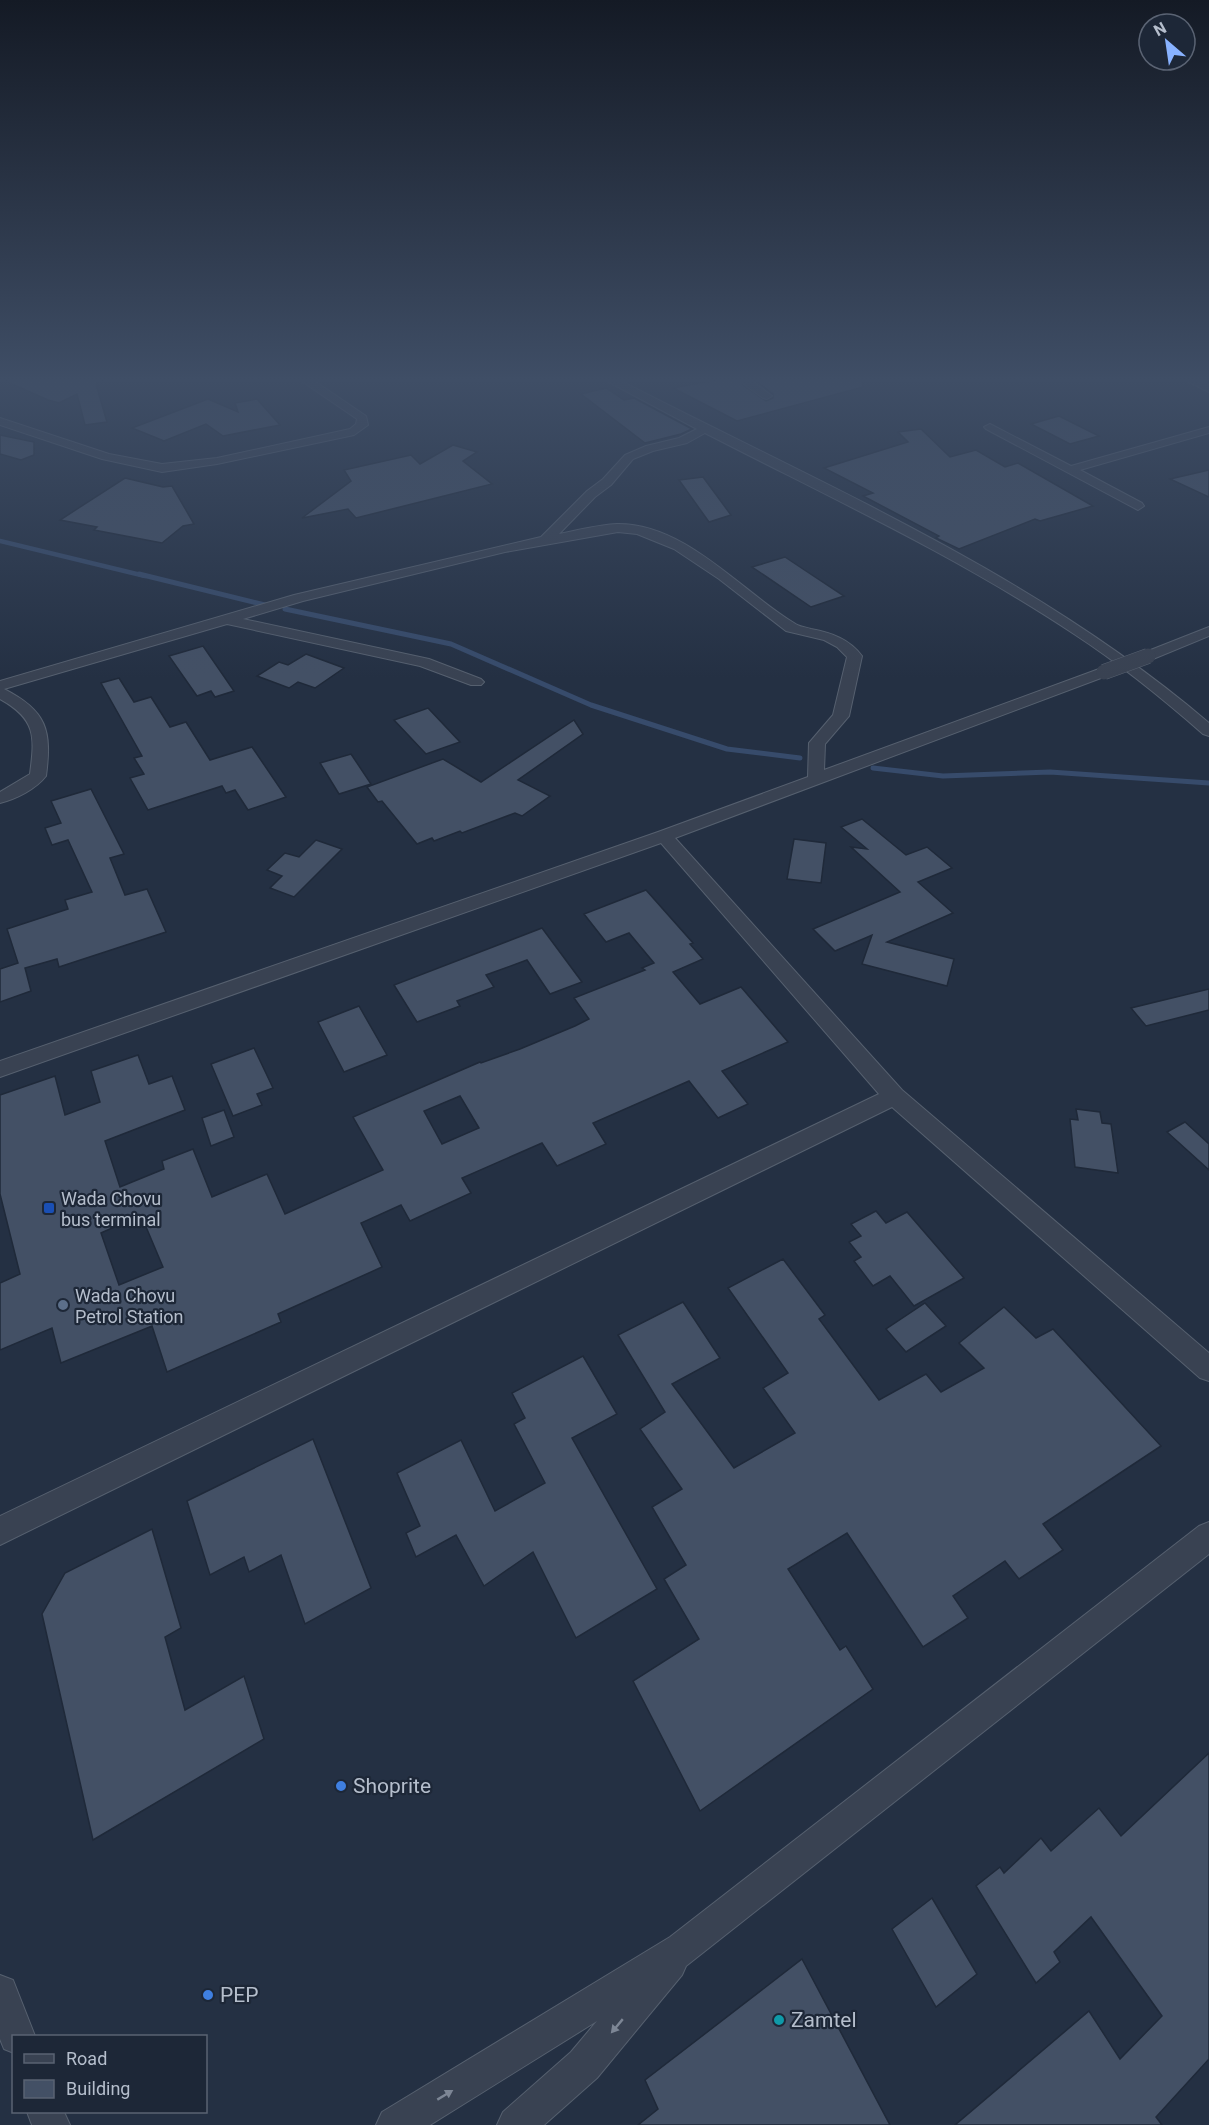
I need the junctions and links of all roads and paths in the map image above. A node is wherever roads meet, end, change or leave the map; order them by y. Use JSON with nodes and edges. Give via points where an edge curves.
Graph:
{"nodes":[{"id":1,"x":609,"y":479,"type":"edge"},
{"id":2,"x":804,"y":479,"type":"edge"},
{"id":3,"x":1086,"y":479,"type":"edge"},
{"id":4,"x":1138,"y":506,"type":"dead end"},
{"id":5,"x":545,"y":540,"type":"junction"},
{"id":6,"x":228,"y":620,"type":"junction"},
{"id":7,"x":1209,"y":631,"type":"edge"},
{"id":8,"x":476,"y":682,"type":"dead end"},
{"id":9,"x":0,"y":686,"type":"edge"},
{"id":10,"x":0,"y":693,"type":"edge"},
{"id":11,"x":1209,"y":731,"type":"edge"},
{"id":12,"x":816,"y":779,"type":"junction"},
{"id":13,"x":0,"y":798,"type":"edge"},
{"id":14,"x":664,"y":836,"type":"junction"},
{"id":15,"x":0,"y":1069,"type":"edge"},
{"id":16,"x":894,"y":1096,"type":"junction"},
{"id":17,"x":1209,"y":1369,"type":"edge"},
{"id":18,"x":0,"y":1531,"type":"edge"},
{"id":19,"x":1209,"y":1536,"type":"edge"},
{"id":20,"x":682,"y":1949,"type":"junction"},
{"id":21,"x":0,"y":1993,"type":"edge"},
{"id":22,"x":16,"y":2035,"type":"edge"},
{"id":23,"x":395,"y":2125,"type":"edge"},
{"id":24,"x":516,"y":2125,"type":"edge"}],
"edges":[{"from":1,"to":5,"type":"street"},
{"from":2,"to":11,"type":"street","via":[[1032,600],[1094,640]]},
{"from":3,"to":4,"type":"street"},
{"from":5,"to":6,"type":"street","via":[[311,595]]},
{"from":5,"to":12,"type":"street","via":[[618,528],[650,534],[690,552],[791,628],[842,644],[855,656],[841,716],[817,743]]},
{"from":6,"to":8,"type":"street","via":[[424,662]]},
{"from":6,"to":9,"type":"street"},
{"from":7,"to":12,"type":"street","bridge":true},
{"from":10,"to":13,"type":"street","via":[[32,714],[40,734],[41,752],[38,776]]},
{"from":12,"to":14,"type":"street"},
{"from":14,"to":15,"type":"street"},
{"from":14,"to":16,"type":"street"},
{"from":16,"to":17,"type":"street"},
{"from":16,"to":18,"type":"street"},
{"from":19,"to":20,"type":"street"},
{"from":23,"to":20,"type":"street","one_way":true},
{"from":20,"to":24,"type":"street","one_way":true,"via":[[584,2065]]},
{"from":21,"to":22,"type":"street"}]}
